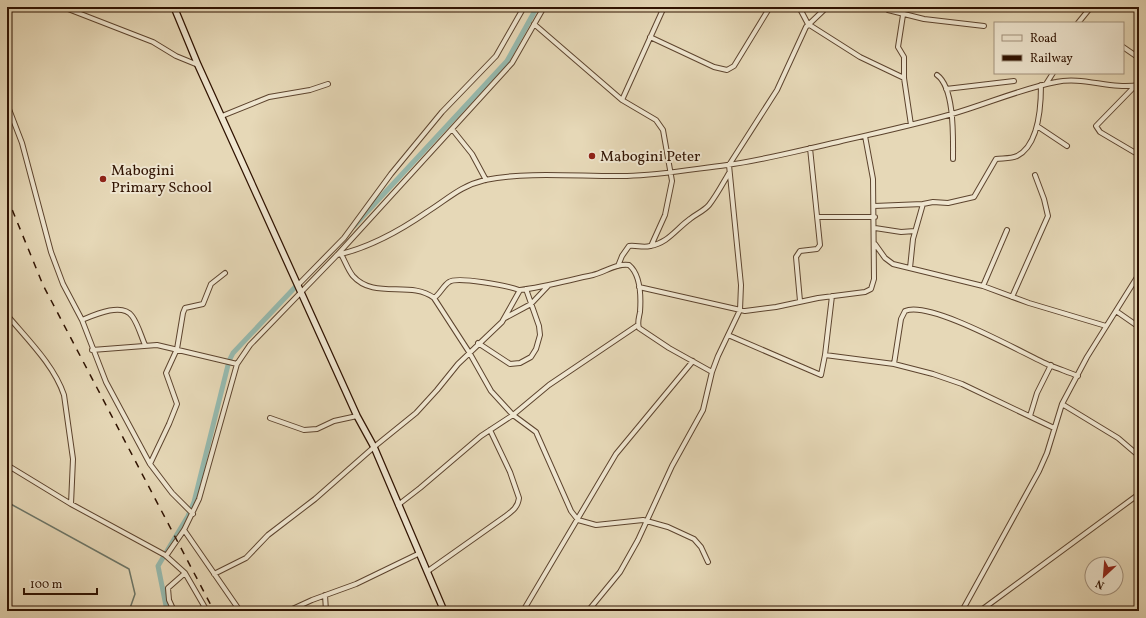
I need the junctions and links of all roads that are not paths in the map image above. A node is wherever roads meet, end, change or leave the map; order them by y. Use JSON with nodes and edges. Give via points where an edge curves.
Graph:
{"nodes":[{"id":1,"x":55,"y":7,"type":"edge"},
{"id":2,"x":174,"y":7,"type":"edge"},
{"id":3,"x":524,"y":7,"type":"edge"},
{"id":4,"x":544,"y":7,"type":"edge"},
{"id":5,"x":664,"y":7,"type":"edge"},
{"id":6,"x":770,"y":7,"type":"edge"},
{"id":7,"x":799,"y":7,"type":"edge"},
{"id":8,"x":827,"y":7,"type":"edge"},
{"id":9,"x":886,"y":7,"type":"edge"},
{"id":10,"x":1091,"y":7,"type":"edge"},
{"id":11,"x":903,"y":15,"type":"junction"},
{"id":12,"x":1078,"y":22,"type":"edge"},
{"id":13,"x":534,"y":24,"type":"junction"},
{"id":14,"x":808,"y":24,"type":"junction"},
{"id":15,"x":984,"y":26,"type":"dead end"},
{"id":16,"x":650,"y":37,"type":"junction"},
{"id":17,"x":1124,"y":48,"type":"edge"},
{"id":18,"x":1139,"y":58,"type":"edge"},
{"id":19,"x":198,"y":65,"type":"junction"},
{"id":20,"x":1052,"y":74,"type":"edge"},
{"id":21,"x":938,"y":75,"type":"dead end"},
{"id":22,"x":904,"y":78,"type":"junction"},
{"id":23,"x":1014,"y":81,"type":"dead end"},
{"id":24,"x":328,"y":84,"type":"dead end"},
{"id":25,"x":1043,"y":85,"type":"junction"},
{"id":26,"x":1137,"y":85,"type":"edge"},
{"id":27,"x":946,"y":89,"type":"junction"},
{"id":28,"x":1139,"y":89,"type":"edge"},
{"id":29,"x":622,"y":100,"type":"junction"},
{"id":30,"x":7,"y":104,"type":"edge"},
{"id":31,"x":952,"y":114,"type":"junction"},
{"id":32,"x":222,"y":116,"type":"junction"},
{"id":33,"x":911,"y":125,"type":"junction"},
{"id":34,"x":1037,"y":126,"type":"junction"},
{"id":35,"x":452,"y":129,"type":"junction"},
{"id":36,"x":865,"y":136,"type":"junction"},
{"id":37,"x":1067,"y":146,"type":"dead end"},
{"id":38,"x":810,"y":148,"type":"junction"},
{"id":39,"x":1139,"y":155,"type":"edge"},
{"id":40,"x":953,"y":159,"type":"dead end"},
{"id":41,"x":729,"y":165,"type":"junction"},
{"id":42,"x":672,"y":172,"type":"junction"},
{"id":43,"x":729,"y":173,"type":"junction"},
{"id":44,"x":1035,"y":175,"type":"dead end"},
{"id":45,"x":486,"y":180,"type":"junction"},
{"id":46,"x":923,"y":204,"type":"junction"},
{"id":47,"x":874,"y":206,"type":"junction"},
{"id":48,"x":818,"y":216,"type":"junction"},
{"id":49,"x":875,"y":217,"type":"junction"},
{"id":50,"x":875,"y":228,"type":"junction"},
{"id":51,"x":1007,"y":230,"type":"dead end"},
{"id":52,"x":915,"y":231,"type":"junction"},
{"id":53,"x":874,"y":244,"type":"junction"},
{"id":54,"x":652,"y":246,"type":"junction"},
{"id":55,"x":339,"y":254,"type":"junction"},
{"id":56,"x":618,"y":266,"type":"junction"},
{"id":57,"x":910,"y":268,"type":"junction"},
{"id":58,"x":225,"y":273,"type":"dead end"},
{"id":59,"x":1139,"y":274,"type":"edge"},
{"id":60,"x":298,"y":285,"type":"junction"},
{"id":61,"x":549,"y":285,"type":"junction"},
{"id":62,"x":984,"y":286,"type":"junction"},
{"id":63,"x":639,"y":287,"type":"junction"},
{"id":64,"x":526,"y":289,"type":"junction"},
{"id":65,"x":519,"y":290,"type":"junction"},
{"id":66,"x":302,"y":292,"type":"junction"},
{"id":67,"x":832,"y":296,"type":"junction"},
{"id":68,"x":1012,"y":297,"type":"junction"},
{"id":69,"x":434,"y":298,"type":"junction"},
{"id":70,"x":800,"y":301,"type":"junction"},
{"id":71,"x":531,"y":304,"type":"junction"},
{"id":72,"x":740,"y":310,"type":"junction"},
{"id":73,"x":1116,"y":311,"type":"junction"},
{"id":74,"x":7,"y":315,"type":"edge"},
{"id":75,"x":504,"y":319,"type":"junction"},
{"id":76,"x":82,"y":320,"type":"junction"},
{"id":77,"x":638,"y":325,"type":"junction"},
{"id":78,"x":1106,"y":326,"type":"junction"},
{"id":79,"x":1139,"y":326,"type":"edge"},
{"id":80,"x":728,"y":335,"type":"junction"},
{"id":81,"x":478,"y":343,"type":"junction"},
{"id":82,"x":145,"y":345,"type":"junction"},
{"id":83,"x":177,"y":349,"type":"junction"},
{"id":84,"x":92,"y":350,"type":"junction"},
{"id":85,"x":469,"y":352,"type":"junction"},
{"id":86,"x":825,"y":355,"type":"junction"},
{"id":87,"x":693,"y":361,"type":"junction"},
{"id":88,"x":237,"y":364,"type":"junction"},
{"id":89,"x":894,"y":364,"type":"junction"},
{"id":90,"x":1051,"y":365,"type":"junction"},
{"id":91,"x":712,"y":372,"type":"junction"},
{"id":92,"x":1078,"y":376,"type":"junction"},
{"id":93,"x":1062,"y":404,"type":"junction"},
{"id":94,"x":513,"y":414,"type":"junction"},
{"id":95,"x":358,"y":416,"type":"junction"},
{"id":96,"x":1030,"y":416,"type":"junction"},
{"id":97,"x":270,"y":418,"type":"dead end"},
{"id":98,"x":1054,"y":428,"type":"junction"},
{"id":99,"x":490,"y":430,"type":"junction"},
{"id":100,"x":374,"y":447,"type":"junction"},
{"id":101,"x":1139,"y":456,"type":"edge"},
{"id":102,"x":150,"y":464,"type":"junction"},
{"id":103,"x":7,"y":465,"type":"edge"},
{"id":104,"x":1139,"y":494,"type":"edge"},
{"id":105,"x":71,"y":504,"type":"junction"},
{"id":106,"x":398,"y":505,"type":"junction"},
{"id":107,"x":191,"y":512,"type":"junction"},
{"id":108,"x":578,"y":520,"type":"junction"},
{"id":109,"x":646,"y":520,"type":"junction"},
{"id":110,"x":184,"y":530,"type":"junction"},
{"id":111,"x":420,"y":553,"type":"junction"},
{"id":112,"x":166,"y":556,"type":"junction"},
{"id":113,"x":708,"y":562,"type":"dead end"},
{"id":114,"x":428,"y":572,"type":"junction"},
{"id":115,"x":185,"y":573,"type":"junction"},
{"id":116,"x":214,"y":574,"type":"junction"},
{"id":117,"x":325,"y":595,"type":"junction"},
{"id":118,"x":174,"y":611,"type":"edge"},
{"id":119,"x":207,"y":611,"type":"edge"},
{"id":120,"x":240,"y":611,"type":"edge"},
{"id":121,"x":288,"y":611,"type":"edge"},
{"id":122,"x":326,"y":611,"type":"edge"},
{"id":123,"x":444,"y":611,"type":"edge"},
{"id":124,"x":523,"y":611,"type":"edge"},
{"id":125,"x":588,"y":611,"type":"edge"},
{"id":126,"x":962,"y":611,"type":"edge"},
{"id":127,"x":980,"y":611,"type":"edge"}],
"edges":[{"from":1,"to":19,"type":"street","via":[[68,9],[153,42]]},
{"from":2,"to":19,"type":"street"},
{"from":3,"to":60,"type":"street","via":[[496,56],[442,112],[391,174],[344,238]]},
{"from":4,"to":13,"type":"street"},
{"from":5,"to":16,"type":"street"},
{"from":6,"to":16,"type":"street","via":[[734,66],[727,70],[714,67]]},
{"from":7,"to":14,"type":"street"},
{"from":8,"to":14,"type":"street"},
{"from":9,"to":11,"type":"street"},
{"from":10,"to":12,"type":"street"},
{"from":11,"to":15,"type":"street"},
{"from":11,"to":22,"type":"street","via":[[898,47],[904,57]]},
{"from":13,"to":29,"type":"street"},
{"from":13,"to":35,"type":"street","via":[[512,63]]},
{"from":14,"to":22,"type":"street","via":[[860,57]]},
{"from":14,"to":41,"type":"street","via":[[777,90]]},
{"from":16,"to":29,"type":"street"},
{"from":17,"to":18,"type":"street"},
{"from":19,"to":32,"type":"street"},
{"from":20,"to":25,"type":"street"},
{"from":21,"to":27,"type":"street","via":[[944,81]]},
{"from":22,"to":33,"type":"street"},
{"from":23,"to":27,"type":"street"},
{"from":24,"to":32,"type":"street","via":[[269,97]]},
{"from":25,"to":26,"type":"street","via":[[1058,81],[1084,81]]},
{"from":25,"to":31,"type":"street","via":[[1009,93]]},
{"from":25,"to":34,"type":"street"},
{"from":26,"to":28,"type":"street"},
{"from":26,"to":39,"type":"street","via":[[1096,126],[1100,132]]},
{"from":27,"to":31,"type":"street"},
{"from":29,"to":42,"type":"street","via":[[661,125]]},
{"from":30,"to":76,"type":"street","via":[[22,143],[51,252],[63,284]]},
{"from":31,"to":33,"type":"street"},
{"from":31,"to":40,"type":"street"},
{"from":32,"to":60,"type":"street"},
{"from":33,"to":36,"type":"street"},
{"from":34,"to":37,"type":"street"},
{"from":34,"to":46,"type":"street","via":[[1031,141],[1020,154],[994,160],[974,197],[954,202]]},
{"from":35,"to":45,"type":"street","via":[[472,154]]},
{"from":35,"to":55,"type":"street"},
{"from":36,"to":38,"type":"street"},
{"from":36,"to":47,"type":"street","via":[[873,179]]},
{"from":38,"to":41,"type":"street"},
{"from":38,"to":48,"type":"street"},
{"from":41,"to":42,"type":"street"},
{"from":41,"to":43,"type":"street"},
{"from":42,"to":45,"type":"street","via":[[630,176],[512,177]]},
{"from":42,"to":54,"type":"street","via":[[665,215]]},
{"from":43,"to":54,"type":"street","via":[[703,211],[691,218],[669,239]]},
{"from":43,"to":72,"type":"street","via":[[741,285]]},
{"from":44,"to":68,"type":"street","via":[[1048,216]]},
{"from":45,"to":55,"type":"street","via":[[466,186],[387,236]]},
{"from":46,"to":47,"type":"street"},
{"from":46,"to":52,"type":"street"},
{"from":47,"to":49,"type":"street"},
{"from":48,"to":49,"type":"street"},
{"from":48,"to":70,"type":"street","via":[[820,246],[817,249],[800,251],[796,257]]},
{"from":49,"to":50,"type":"street"},
{"from":50,"to":52,"type":"street"},
{"from":50,"to":53,"type":"street"},
{"from":51,"to":62,"type":"street"},
{"from":52,"to":57,"type":"street"},
{"from":53,"to":57,"type":"street","via":[[888,262]]},
{"from":53,"to":67,"type":"street","via":[[874,279],[871,289]]},
{"from":54,"to":56,"type":"street","via":[[628,246]]},
{"from":55,"to":66,"type":"street"},
{"from":55,"to":69,"type":"street","via":[[352,276],[363,284],[373,288],[416,291]]},
{"from":56,"to":61,"type":"street"},
{"from":56,"to":63,"type":"street","via":[[630,266]]},
{"from":57,"to":62,"type":"street"},
{"from":58,"to":83,"type":"street","via":[[212,284],[203,304],[184,310]]},
{"from":59,"to":73,"type":"street"},
{"from":60,"to":66,"type":"street"},
{"from":61,"to":64,"type":"street"},
{"from":61,"to":71,"type":"street"},
{"from":62,"to":68,"type":"street"},
{"from":63,"to":72,"type":"street"},
{"from":63,"to":77,"type":"street"},
{"from":64,"to":65,"type":"street"},
{"from":64,"to":71,"type":"street"},
{"from":65,"to":69,"type":"street","via":[[470,281],[452,281],[448,282]]},
{"from":65,"to":75,"type":"street"},
{"from":66,"to":88,"type":"street","via":[[250,345]]},
{"from":66,"to":95,"type":"street"},
{"from":67,"to":70,"type":"street"},
{"from":67,"to":86,"type":"street"},
{"from":68,"to":78,"type":"street"},
{"from":69,"to":85,"type":"street"},
{"from":70,"to":72,"type":"street","via":[[776,307]]},
{"from":71,"to":75,"type":"street"},
{"from":71,"to":81,"type":"street","via":[[540,335],[536,349],[530,357],[520,363],[510,364]]},
{"from":72,"to":80,"type":"street"},
{"from":73,"to":78,"type":"street"},
{"from":73,"to":79,"type":"street"},
{"from":74,"to":105,"type":"street","via":[[61,385],[74,459]]},
{"from":75,"to":81,"type":"street"},
{"from":76,"to":82,"type":"street","via":[[99,313],[122,310],[132,316]]},
{"from":76,"to":84,"type":"street"},
{"from":77,"to":87,"type":"street","via":[[644,332]]},
{"from":77,"to":94,"type":"street","via":[[550,385]]},
{"from":78,"to":92,"type":"street"},
{"from":80,"to":86,"type":"street","via":[[817,375],[822,374]]},
{"from":80,"to":91,"type":"street"},
{"from":81,"to":85,"type":"street"},
{"from":82,"to":83,"type":"street"},
{"from":82,"to":84,"type":"street"},
{"from":83,"to":88,"type":"street"},
{"from":83,"to":102,"type":"street","via":[[166,373],[177,404]]},
{"from":84,"to":102,"type":"street","via":[[106,382]]},
{"from":85,"to":94,"type":"street","via":[[491,391]]},
{"from":85,"to":100,"type":"street","via":[[416,413]]},
{"from":86,"to":89,"type":"street"},
{"from":87,"to":91,"type":"street"},
{"from":87,"to":108,"type":"street","via":[[616,454]]},
{"from":88,"to":107,"type":"street","via":[[199,499]]},
{"from":89,"to":90,"type":"street","via":[[901,319],[905,311],[909,310],[956,320]]},
{"from":89,"to":96,"type":"street","via":[[948,378]]},
{"from":90,"to":92,"type":"street"},
{"from":90,"to":96,"type":"street","via":[[1037,393]]},
{"from":91,"to":109,"type":"street","via":[[703,410],[684,442]]},
{"from":92,"to":93,"type":"street"},
{"from":93,"to":98,"type":"street"},
{"from":93,"to":101,"type":"street","via":[[1118,438]]},
{"from":94,"to":99,"type":"street"},
{"from":94,"to":108,"type":"street","via":[[536,432],[571,511]]},
{"from":95,"to":97,"type":"street","via":[[334,421],[317,429],[304,430]]},
{"from":95,"to":100,"type":"street"},
{"from":96,"to":98,"type":"street"},
{"from":98,"to":126,"type":"street","via":[[1039,470]]},
{"from":99,"to":106,"type":"street"},
{"from":99,"to":114,"type":"street","via":[[510,472],[518,502],[509,514]]},
{"from":100,"to":106,"type":"street"},
{"from":100,"to":116,"type":"street","via":[[315,499],[268,535],[246,558]]},
{"from":102,"to":107,"type":"street","via":[[172,493]]},
{"from":103,"to":105,"type":"street"},
{"from":104,"to":127,"type":"street"},
{"from":105,"to":112,"type":"street"},
{"from":106,"to":111,"type":"street"},
{"from":107,"to":110,"type":"street"},
{"from":108,"to":109,"type":"street","via":[[596,526]]},
{"from":108,"to":124,"type":"street"},
{"from":109,"to":113,"type":"street","via":[[694,539]]},
{"from":109,"to":125,"type":"street","via":[[624,566]]},
{"from":110,"to":112,"type":"street"},
{"from":110,"to":116,"type":"street"},
{"from":111,"to":114,"type":"street"},
{"from":111,"to":117,"type":"street","via":[[356,584]]},
{"from":112,"to":115,"type":"street"},
{"from":114,"to":123,"type":"street"},
{"from":115,"to":118,"type":"street","via":[[168,588],[169,600]]},
{"from":115,"to":119,"type":"street"},
{"from":116,"to":120,"type":"street"},
{"from":117,"to":121,"type":"street"},
{"from":117,"to":122,"type":"street"}]}
